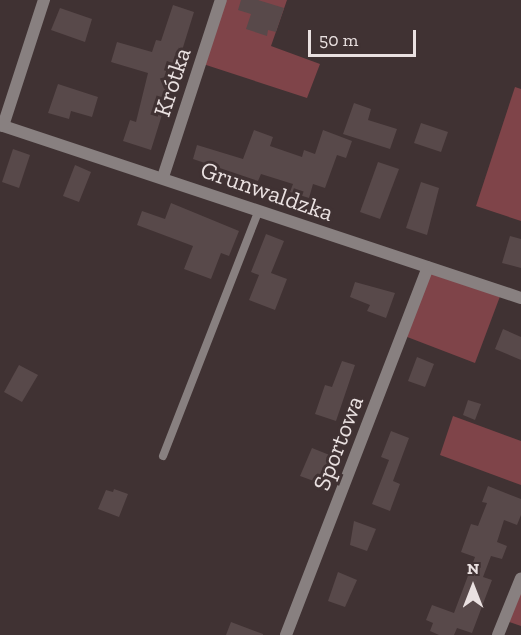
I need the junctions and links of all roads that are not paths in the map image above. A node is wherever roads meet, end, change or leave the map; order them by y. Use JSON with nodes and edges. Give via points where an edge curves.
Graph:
{"nodes":[{"id":1,"x":44,"y":0,"type":"edge"},
{"id":2,"x":221,"y":0,"type":"edge"},
{"id":3,"x":2,"y":125,"type":"edge"},
{"id":4,"x":163,"y":177,"type":"junction"},
{"id":5,"x":259,"y":210,"type":"junction"},
{"id":6,"x":428,"y":267,"type":"junction"},
{"id":7,"x":521,"y":297,"type":"edge"},
{"id":8,"x":163,"y":456,"type":"dead end"},
{"id":9,"x":521,"y":578,"type":"edge"},
{"id":10,"x":286,"y":635,"type":"edge"},
{"id":11,"x":498,"y":635,"type":"edge"}],
"edges":[{"from":1,"to":3,"type":"street"},
{"from":2,"to":4,"type":"street","name":"Krótka"},
{"from":3,"to":4,"type":"street","name":"Grunwaldzka"},
{"from":4,"to":5,"type":"street","name":"Grunwaldzka"},
{"from":5,"to":6,"type":"street","name":"Grunwaldzka"},
{"from":5,"to":8,"type":"lane"},
{"from":6,"to":7,"type":"street","name":"Grunwaldzka"},
{"from":6,"to":10,"type":"street","name":"Sportowa"},
{"from":9,"to":11,"type":"street"}]}
